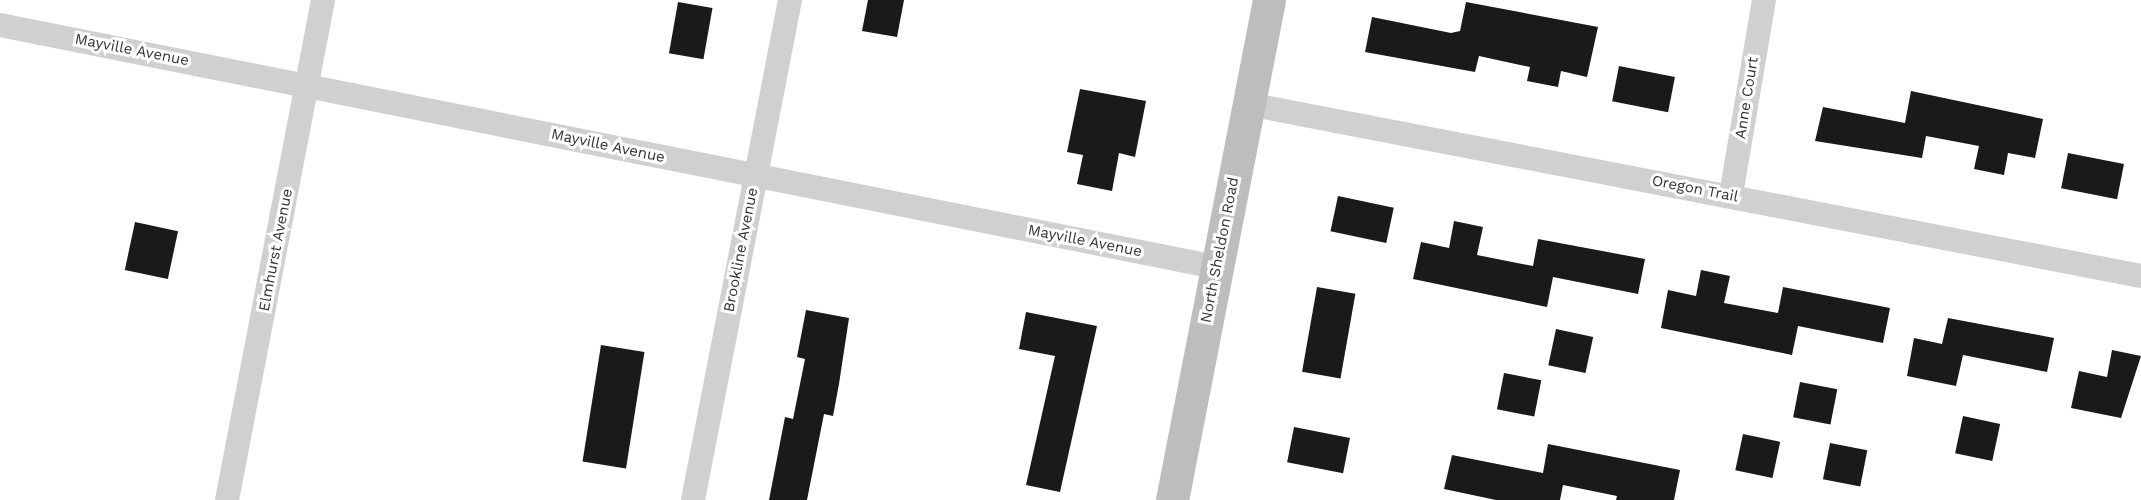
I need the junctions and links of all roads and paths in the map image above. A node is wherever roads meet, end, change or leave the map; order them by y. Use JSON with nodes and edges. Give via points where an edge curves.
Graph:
{"nodes":[{"id":1,"x":323,"y":0,"type":"edge"},
{"id":2,"x":790,"y":0,"type":"edge"},
{"id":3,"x":1269,"y":0,"type":"edge"},
{"id":4,"x":1764,"y":0,"type":"edge"},
{"id":5,"x":0,"y":25,"type":"edge"},
{"id":6,"x":307,"y":84,"type":"junction"},
{"id":7,"x":1248,"y":104,"type":"junction"},
{"id":8,"x":755,"y":176,"type":"junction"},
{"id":9,"x":1731,"y":195,"type":"junction"},
{"id":10,"x":1216,"y":267,"type":"junction"},
{"id":11,"x":2141,"y":276,"type":"edge"},
{"id":12,"x":227,"y":500,"type":"edge"},
{"id":13,"x":693,"y":500,"type":"edge"},
{"id":14,"x":1172,"y":500,"type":"edge"}],
"edges":[{"from":1,"to":6,"type":"street","name":"Elmhurst Avenue"},
{"from":2,"to":8,"type":"street","name":"Brookline Avenue"},
{"from":3,"to":7,"type":"main road","name":"North Sheldon Road"},
{"from":4,"to":9,"type":"street","name":"Anne Court"},
{"from":5,"to":6,"type":"street","name":"Mayville Avenue"},
{"from":6,"to":8,"type":"street","name":"Mayville Avenue"},
{"from":6,"to":12,"type":"street","name":"Elmhurst Avenue"},
{"from":7,"to":9,"type":"street","name":"Oregon Trail"},
{"from":7,"to":10,"type":"main road","name":"North Sheldon Road"},
{"from":8,"to":10,"type":"street","name":"Mayville Avenue"},
{"from":8,"to":13,"type":"street","name":"Brookline Avenue"},
{"from":9,"to":11,"type":"street","name":"Oregon Trail"},
{"from":10,"to":14,"type":"main road","name":"North Sheldon Road"}]}
